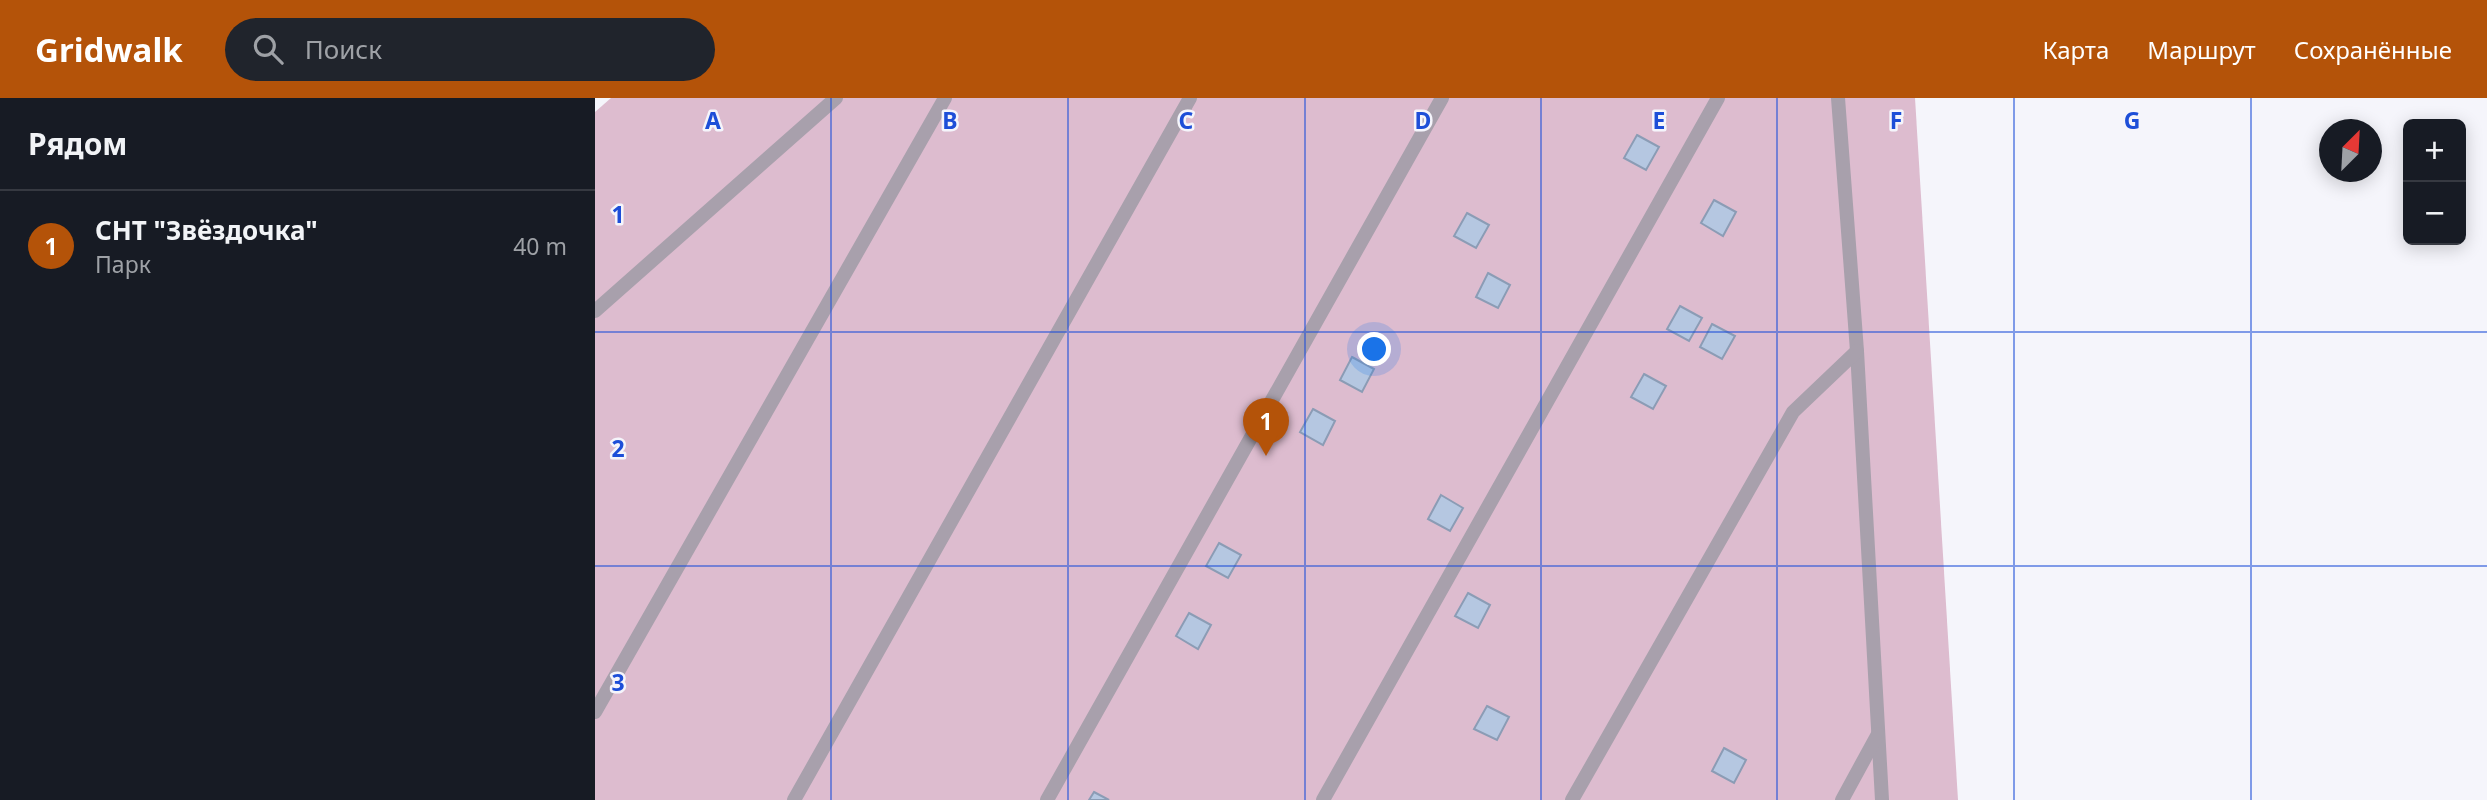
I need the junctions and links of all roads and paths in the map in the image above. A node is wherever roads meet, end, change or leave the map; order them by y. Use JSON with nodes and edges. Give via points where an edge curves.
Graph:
{"nodes":[{"id":1,"x":836,"y":98,"type":"edge"},
{"id":2,"x":945,"y":98,"type":"edge"},
{"id":3,"x":1190,"y":98,"type":"edge"},
{"id":4,"x":1442,"y":98,"type":"edge"},
{"id":5,"x":1718,"y":98,"type":"edge"},
{"id":6,"x":1838,"y":98,"type":"edge"},
{"id":7,"x":595,"y":311,"type":"edge"},
{"id":8,"x":1857,"y":351,"type":"junction"},
{"id":9,"x":595,"y":712,"type":"edge"},
{"id":10,"x":1878,"y":732,"type":"junction"},
{"id":11,"x":794,"y":800,"type":"edge"},
{"id":12,"x":1047,"y":800,"type":"edge"},
{"id":13,"x":1323,"y":800,"type":"edge"},
{"id":14,"x":1572,"y":800,"type":"edge"},
{"id":15,"x":1842,"y":800,"type":"edge"},
{"id":16,"x":1882,"y":800,"type":"edge"}],
"edges":[{"from":1,"to":7,"type":"lane"},
{"from":2,"to":9,"type":"lane"},
{"from":3,"to":11,"type":"lane"},
{"from":4,"to":12,"type":"lane"},
{"from":5,"to":13,"type":"lane"},
{"from":6,"to":8,"type":"lane"},
{"from":8,"to":10,"type":"lane"},
{"from":8,"to":14,"type":"lane","via":[[1793,412]]},
{"from":10,"to":15,"type":"lane"},
{"from":10,"to":16,"type":"lane"}]}
